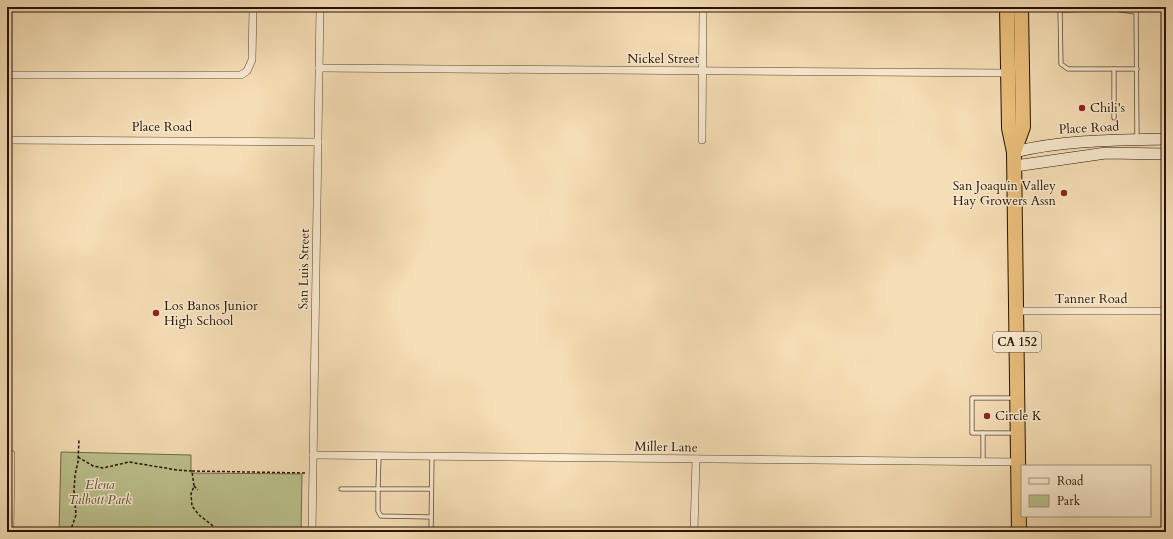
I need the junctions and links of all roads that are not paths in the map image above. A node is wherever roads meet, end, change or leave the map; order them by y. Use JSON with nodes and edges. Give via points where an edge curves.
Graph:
{"nodes":[{"id":1,"x":253,"y":7,"type":"edge"},
{"id":2,"x":320,"y":7,"type":"edge"},
{"id":3,"x":703,"y":7,"type":"edge"},
{"id":4,"x":1007,"y":7,"type":"edge"},
{"id":5,"x":1021,"y":7,"type":"edge"},
{"id":6,"x":1136,"y":7,"type":"edge"},
{"id":7,"x":1060,"y":8,"type":"edge"},
{"id":8,"x":1113,"y":8,"type":"edge"},
{"id":9,"x":1136,"y":12,"type":"junction"},
{"id":10,"x":319,"y":68,"type":"junction"},
{"id":11,"x":1114,"y":69,"type":"junction"},
{"id":12,"x":1136,"y":69,"type":"junction"},
{"id":13,"x":702,"y":71,"type":"junction"},
{"id":14,"x":1008,"y":73,"type":"junction"},
{"id":15,"x":7,"y":75,"type":"edge"},
{"id":16,"x":1114,"y":118,"type":"dead end"},
{"id":17,"x":1166,"y":139,"type":"edge"},
{"id":18,"x":7,"y":140,"type":"edge"},
{"id":19,"x":702,"y":140,"type":"dead end"},
{"id":20,"x":1137,"y":140,"type":"junction"},
{"id":21,"x":318,"y":142,"type":"junction"},
{"id":22,"x":1014,"y":152,"type":"junction"},
{"id":23,"x":1166,"y":154,"type":"edge"},
{"id":24,"x":1015,"y":166,"type":"junction"},
{"id":25,"x":1017,"y":311,"type":"junction"},
{"id":26,"x":1166,"y":311,"type":"edge"},
{"id":27,"x":1017,"y":398,"type":"junction"},
{"id":28,"x":983,"y":433,"type":"junction"},
{"id":29,"x":1018,"y":433,"type":"junction"},
{"id":30,"x":12,"y":454,"type":"dead end"},
{"id":31,"x":313,"y":455,"type":"junction"},
{"id":32,"x":379,"y":456,"type":"junction"},
{"id":33,"x":432,"y":456,"type":"junction"},
{"id":34,"x":696,"y":459,"type":"junction"},
{"id":35,"x":984,"y":462,"type":"junction"},
{"id":36,"x":1018,"y":462,"type":"junction"},
{"id":37,"x":342,"y":489,"type":"dead end"},
{"id":38,"x":378,"y":489,"type":"junction"},
{"id":39,"x":431,"y":489,"type":"junction"},
{"id":40,"x":431,"y":517,"type":"junction"},
{"id":41,"x":10,"y":532,"type":"edge"},
{"id":42,"x":312,"y":532,"type":"edge"},
{"id":43,"x":430,"y":532,"type":"edge"},
{"id":44,"x":694,"y":532,"type":"edge"},
{"id":45,"x":1019,"y":532,"type":"edge"}],
"edges":[{"from":1,"to":15,"type":"street","via":[[252,60],[250,67],[241,75]]},
{"from":2,"to":10,"type":"street","name":"San Luis Street"},
{"from":3,"to":13,"type":"street"},
{"from":4,"to":14,"type":"highway","number":"CA 152"},
{"from":5,"to":22,"type":"highway","number":"CA 152","via":[[1023,127]]},
{"from":6,"to":9,"type":"lane"},
{"from":7,"to":8,"type":"lane"},
{"from":7,"to":11,"type":"lane","via":[[1061,64],[1068,69]]},
{"from":8,"to":9,"type":"lane"},
{"from":9,"to":12,"type":"lane"},
{"from":10,"to":13,"type":"street","name":"Nickel Street"},
{"from":10,"to":21,"type":"street","name":"San Luis Street"},
{"from":11,"to":12,"type":"lane"},
{"from":11,"to":16,"type":"lane"},
{"from":12,"to":20,"type":"lane"},
{"from":13,"to":14,"type":"street","name":"Nickel Street"},
{"from":13,"to":19,"type":"street"},
{"from":14,"to":22,"type":"highway","number":"CA 152","via":[[1009,128]]},
{"from":17,"to":20,"type":"street","name":"Place Road"},
{"from":18,"to":21,"type":"street","name":"Place Road"},
{"from":20,"to":22,"type":"street","name":"Place Road","via":[[1044,145]]},
{"from":21,"to":31,"type":"street","name":"San Luis Street"},
{"from":22,"to":24,"type":"highway","number":"CA 152"},
{"from":23,"to":24,"type":"street","name":"Place Road","via":[[1106,153]]},
{"from":24,"to":25,"type":"highway","number":"CA 152"},
{"from":25,"to":26,"type":"street","name":"Tanner Road"},
{"from":25,"to":27,"type":"highway","number":"CA 152"},
{"from":27,"to":28,"type":"lane","via":[[972,398],[972,433]]},
{"from":27,"to":29,"type":"highway","number":"CA 152"},
{"from":28,"to":29,"type":"lane"},
{"from":28,"to":35,"type":"lane"},
{"from":29,"to":36,"type":"highway","number":"CA 152"},
{"from":30,"to":41,"type":"street"},
{"from":31,"to":32,"type":"street","name":"Miller Lane"},
{"from":31,"to":42,"type":"street","name":"San Luis Street"},
{"from":32,"to":33,"type":"street","name":"Miller Lane"},
{"from":32,"to":38,"type":"lane"},
{"from":33,"to":34,"type":"street","name":"Miller Lane"},
{"from":33,"to":39,"type":"lane"},
{"from":34,"to":35,"type":"street","name":"Miller Lane"},
{"from":34,"to":44,"type":"street"},
{"from":35,"to":36,"type":"street","name":"Miller Lane"},
{"from":36,"to":45,"type":"highway","number":"CA 152"},
{"from":37,"to":38,"type":"lane"},
{"from":38,"to":39,"type":"lane"},
{"from":38,"to":40,"type":"lane","via":[[378,511],[381,516]]},
{"from":39,"to":40,"type":"lane"},
{"from":40,"to":43,"type":"lane"}]}
